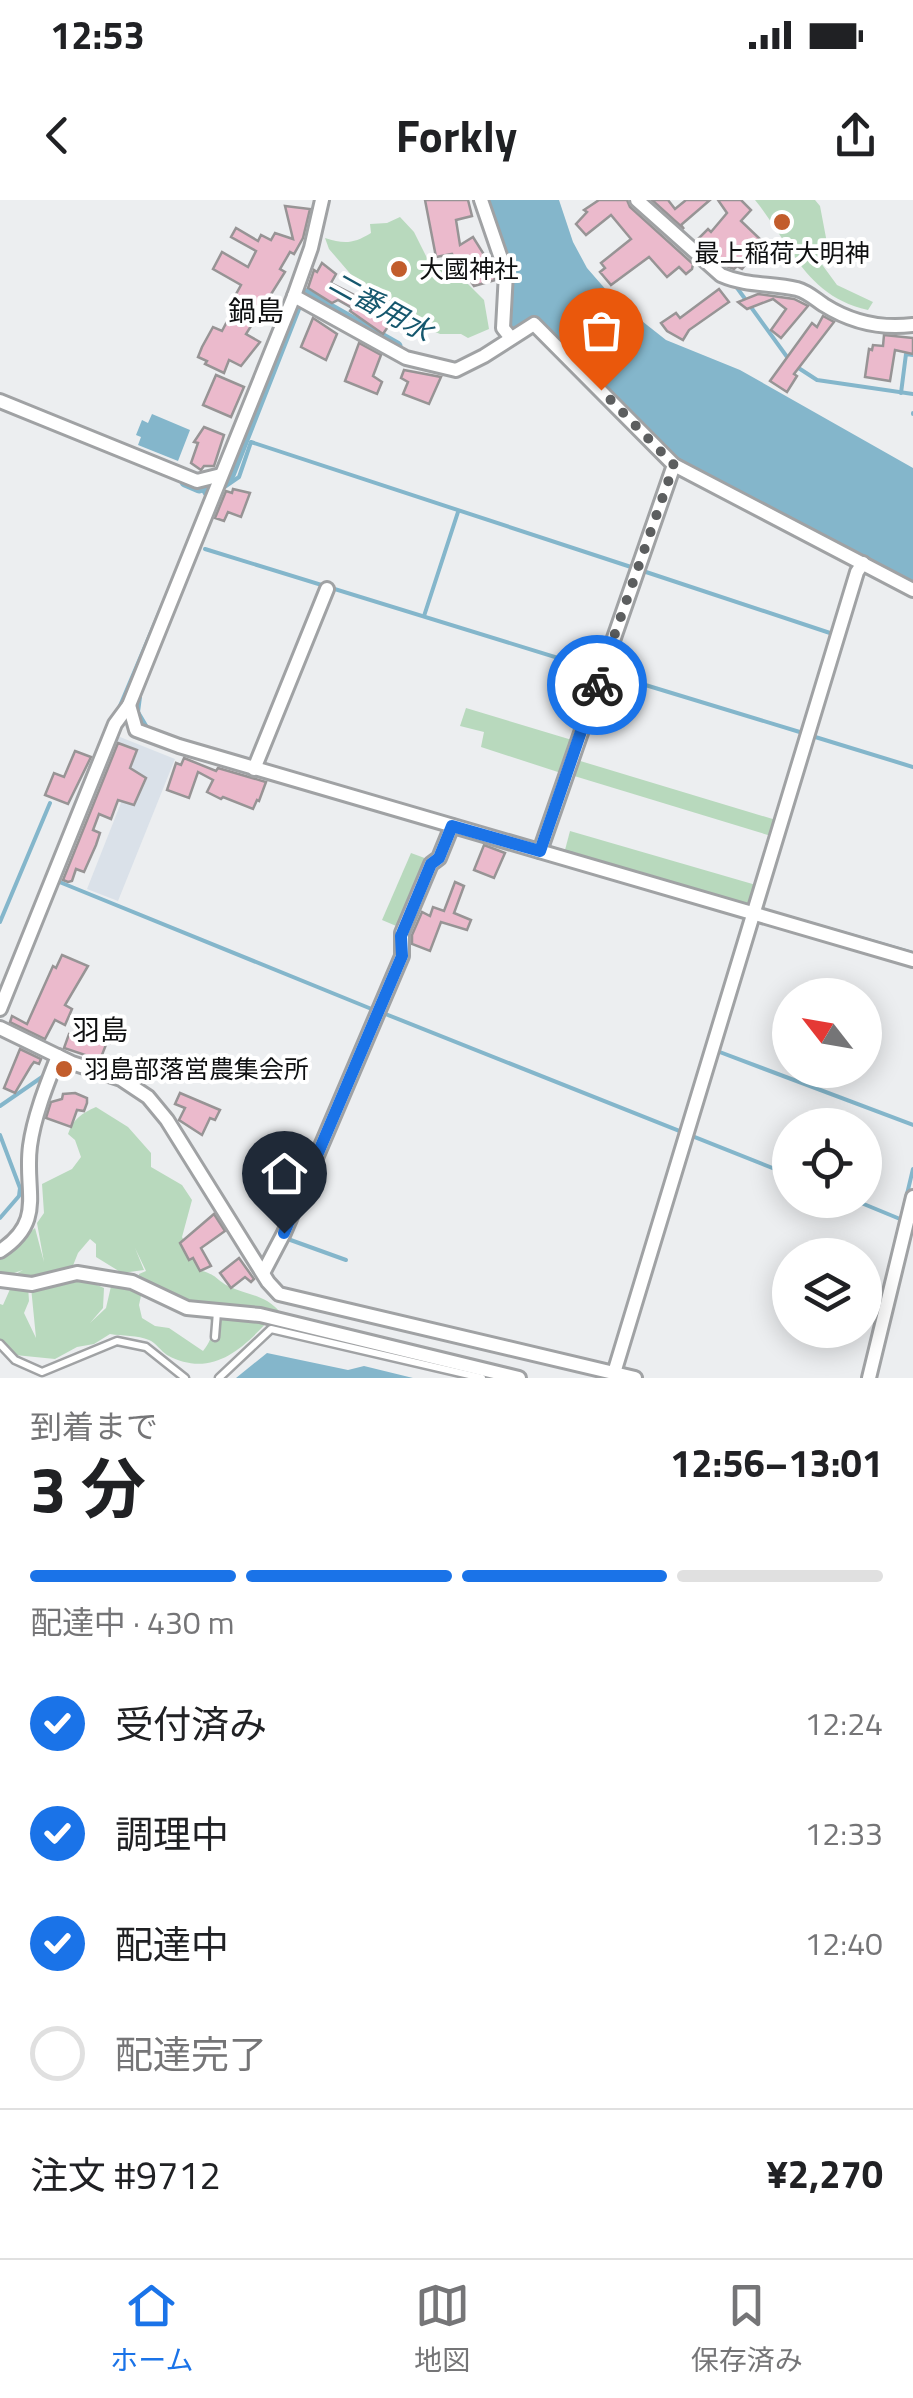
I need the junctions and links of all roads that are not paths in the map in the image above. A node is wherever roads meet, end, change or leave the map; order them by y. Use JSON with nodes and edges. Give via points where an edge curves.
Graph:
{"nodes":[{"id":1,"x":322,"y":200,"type":"edge"},
{"id":2,"x":481,"y":200,"type":"edge"},
{"id":3,"x":636,"y":200,"type":"edge"},
{"id":4,"x":299,"y":298,"type":"junction"},
{"id":5,"x":913,"y":325,"type":"edge"},
{"id":6,"x":508,"y":335,"type":"junction"},
{"id":7,"x":0,"y":401,"type":"edge"},
{"id":8,"x":674,"y":465,"type":"junction"},
{"id":9,"x":221,"y":474,"type":"junction"},
{"id":10,"x":863,"y":563,"type":"junction"},
{"id":11,"x":327,"y":589,"type":"dead end"},
{"id":12,"x":913,"y":590,"type":"edge"},
{"id":13,"x":129,"y":705,"type":"junction"},
{"id":14,"x":254,"y":769,"type":"junction"},
{"id":15,"x":452,"y":826,"type":"junction"},
{"id":16,"x":541,"y":847,"type":"junction"},
{"id":17,"x":754,"y":910,"type":"junction"},
{"id":18,"x":913,"y":960,"type":"edge"},
{"id":19,"x":0,"y":1009,"type":"edge"},
{"id":20,"x":0,"y":1028,"type":"edge"},
{"id":21,"x":57,"y":1058,"type":"junction"},
{"id":22,"x":913,"y":1197,"type":"edge"},
{"id":23,"x":0,"y":1252,"type":"edge"},
{"id":24,"x":263,"y":1272,"type":"junction"},
{"id":25,"x":0,"y":1280,"type":"edge"},
{"id":26,"x":217,"y":1311,"type":"junction"},
{"id":27,"x":215,"y":1336,"type":"dead end"},
{"id":28,"x":0,"y":1344,"type":"edge"},
{"id":29,"x":614,"y":1373,"type":"junction"},
{"id":30,"x":185,"y":1378,"type":"edge"},
{"id":31,"x":219,"y":1378,"type":"edge"},
{"id":32,"x":482,"y":1378,"type":"edge"},
{"id":33,"x":520,"y":1378,"type":"edge"},
{"id":34,"x":635,"y":1378,"type":"edge"},
{"id":35,"x":869,"y":1378,"type":"edge"}],
"edges":[{"from":1,"to":4,"type":"street"},
{"from":2,"to":6,"type":"street","via":[[506,272]]},
{"from":3,"to":5,"type":"street","via":[[736,281],[796,289],[871,324]]},
{"from":4,"to":6,"type":"street","via":[[406,358],[438,368],[456,370]]},
{"from":4,"to":9,"type":"street"},
{"from":6,"to":8,"type":"street","via":[[534,324]]},
{"from":7,"to":9,"type":"street","via":[[197,481]]},
{"from":8,"to":10,"type":"street"},
{"from":8,"to":16,"type":"street"},
{"from":9,"to":13,"type":"street"},
{"from":10,"to":12,"type":"street"},
{"from":10,"to":17,"type":"street"},
{"from":11,"to":14,"type":"street"},
{"from":13,"to":14,"type":"street","via":[[136,730]]},
{"from":13,"to":19,"type":"street","via":[[114,724]]},
{"from":14,"to":15,"type":"street"},
{"from":15,"to":16,"type":"street"},
{"from":15,"to":24,"type":"street"},
{"from":16,"to":17,"type":"street"},
{"from":17,"to":18,"type":"street"},
{"from":17,"to":29,"type":"street"},
{"from":20,"to":21,"type":"street"},
{"from":21,"to":23,"type":"street","via":[[30,1146],[29,1221]]},
{"from":21,"to":24,"type":"street","via":[[121,1078],[148,1098]]},
{"from":22,"to":35,"type":"street"},
{"from":24,"to":29,"type":"street","via":[[279,1294]]},
{"from":25,"to":26,"type":"street","via":[[32,1284],[77,1273],[132,1282],[188,1308]]},
{"from":26,"to":27,"type":"lane"},
{"from":26,"to":33,"type":"street"},
{"from":28,"to":30,"type":"lane","via":[[42,1372],[117,1341],[146,1347]]},
{"from":29,"to":34,"type":"street"},
{"from":31,"to":32,"type":"lane","via":[[272,1329]]}]}
